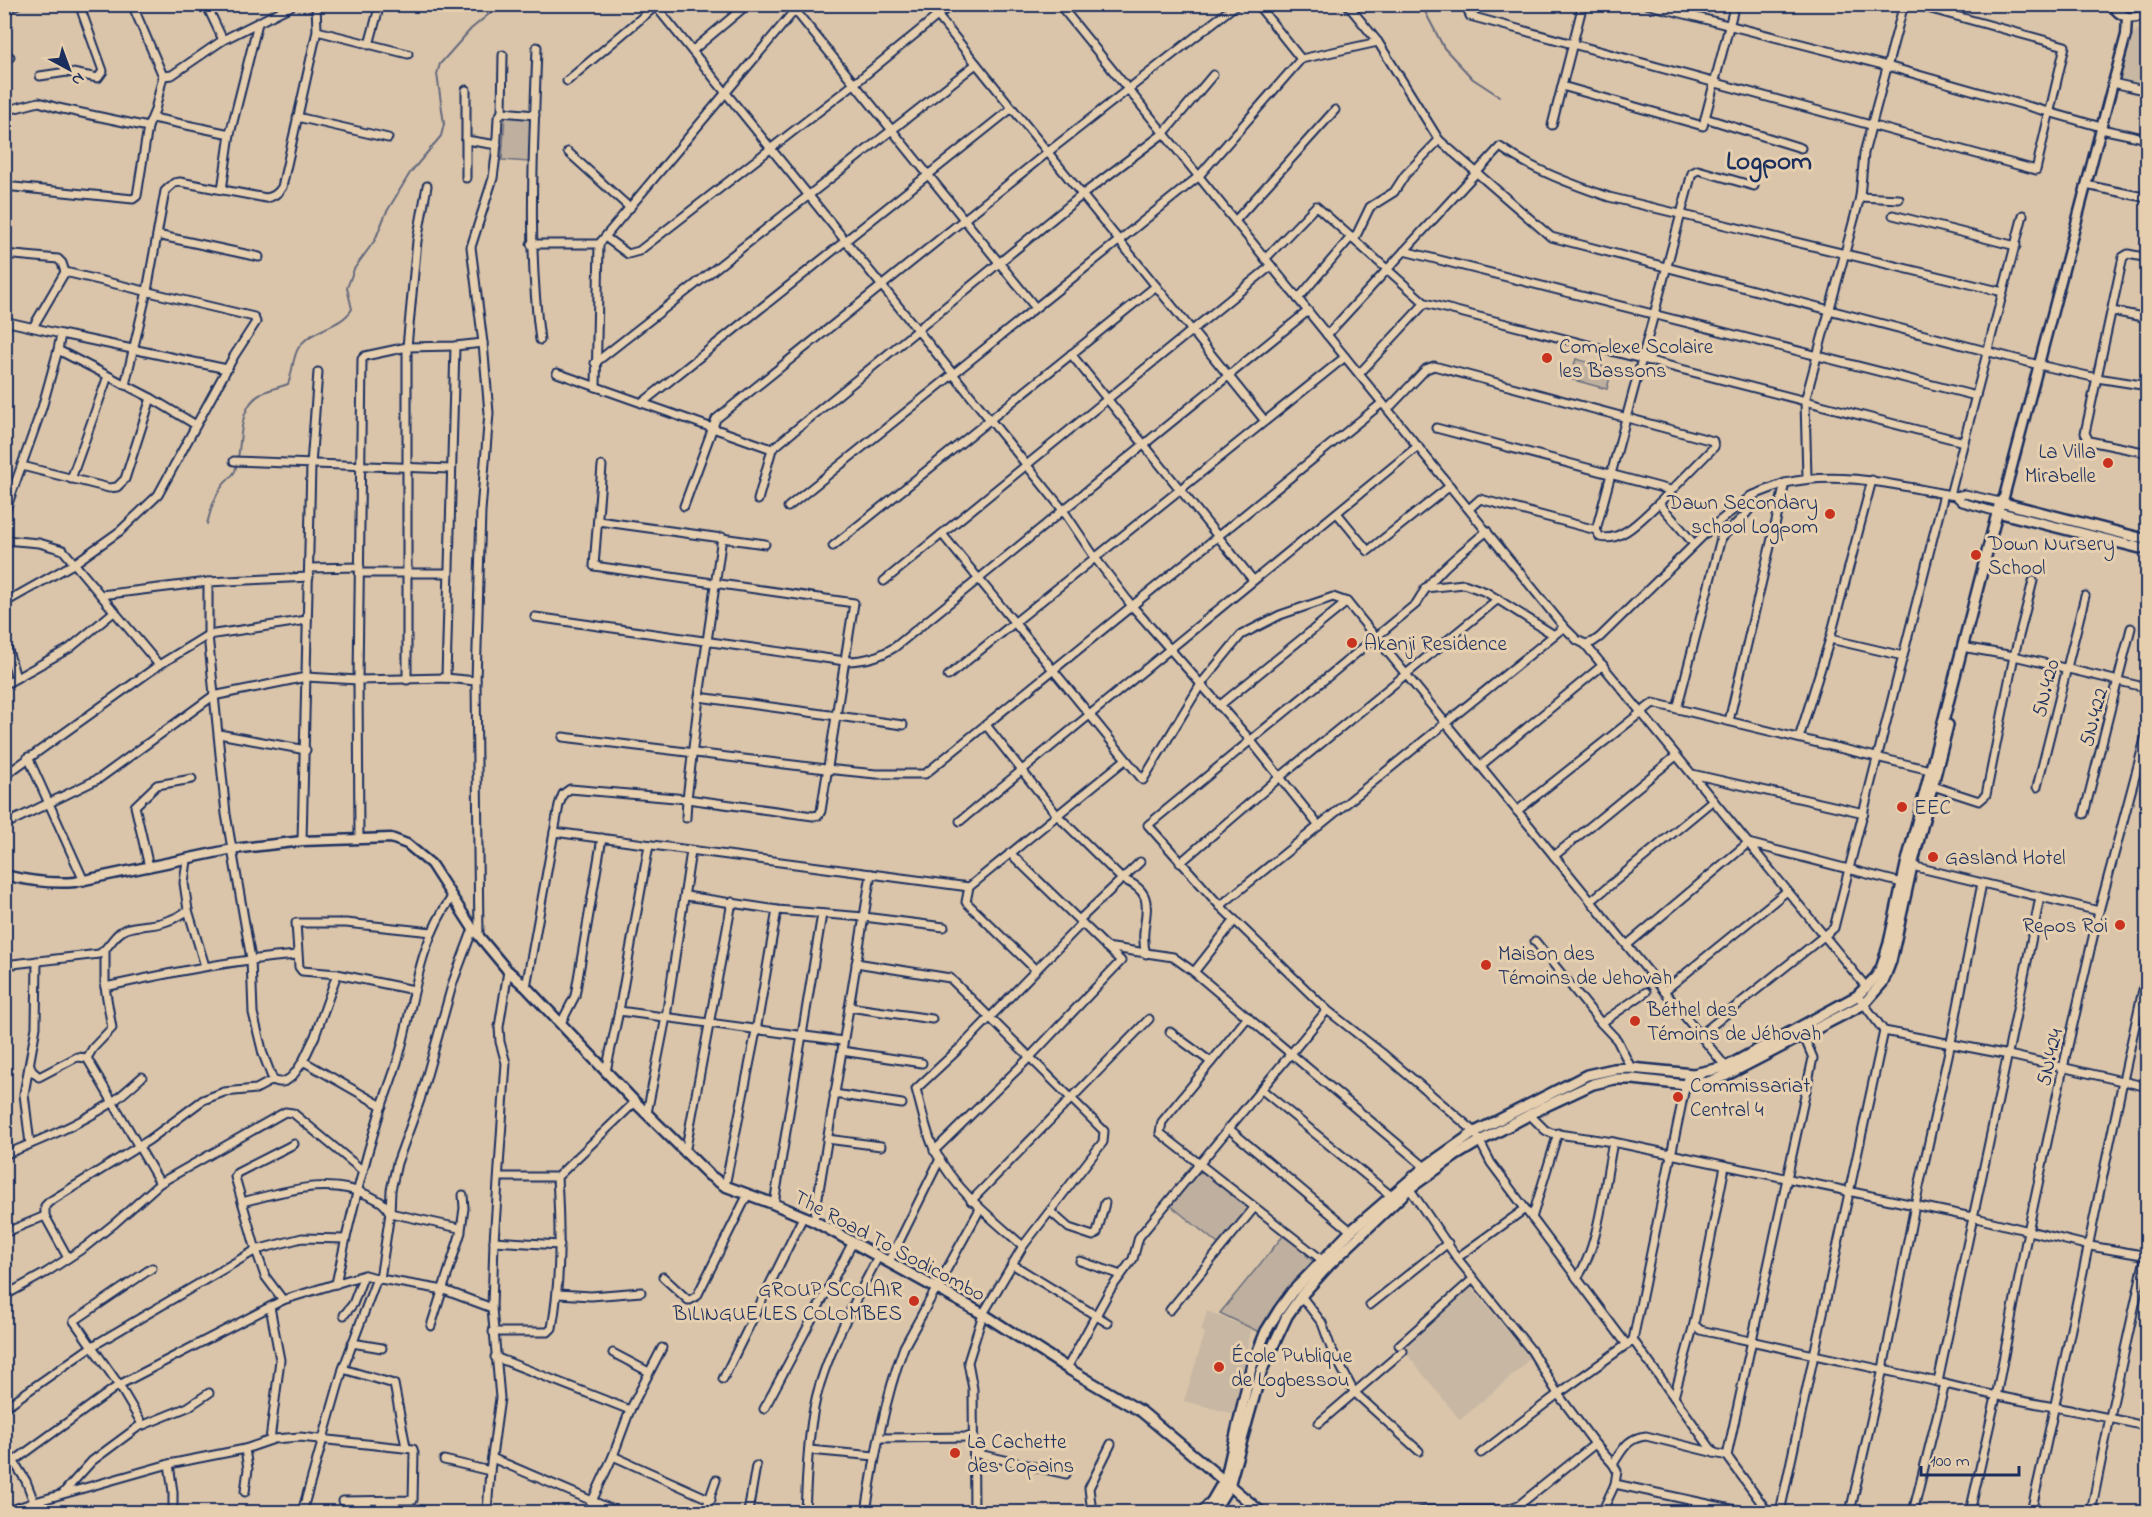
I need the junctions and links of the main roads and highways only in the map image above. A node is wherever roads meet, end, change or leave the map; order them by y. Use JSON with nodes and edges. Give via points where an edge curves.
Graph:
{"nodes":[{"id":1,"x":2000,"y":513,"type":"junction"},
{"id":2,"x":2148,"y":540,"type":"edge"},
{"id":3,"x":2148,"y":550,"type":"edge"},
{"id":4,"x":1933,"y":771,"type":"junction"},
{"id":5,"x":508,"y":971,"type":"road end"},
{"id":6,"x":1861,"y":1000,"type":"junction"},
{"id":7,"x":1802,"y":1031,"type":"junction"},
{"id":8,"x":1478,"y":1136,"type":"junction"},
{"id":9,"x":1408,"y":1185,"type":"junction"},
{"id":10,"x":1226,"y":1484,"type":"junction"},
{"id":11,"x":1218,"y":1499,"type":"junction"},
{"id":12,"x":1202,"y":1512,"type":"edge"},
{"id":13,"x":1213,"y":1512,"type":"edge"},
{"id":14,"x":1261,"y":1512,"type":"edge"}],
"edges":[{"from":1,"to":2,"type":"main road","via":[[2003,501]]},
{"from":1,"to":3,"type":"main road"},
{"from":1,"to":4,"type":"main road"},
{"from":4,"to":6,"type":"main road","via":[[1882,966]]},
{"from":4,"to":6,"type":"main road","via":[[1933,786],[1891,961],[1882,982]]},
{"from":5,"to":10,"type":"main road","name":"The Road To Sodicombo","via":[[709,1175],[725,1186],[814,1221],[983,1314],[1142,1412]]},
{"from":6,"to":7,"type":"main road"},
{"from":7,"to":8,"type":"main road","via":[[1725,1076],[1686,1085],[1605,1080]]},
{"from":7,"to":8,"type":"main road","via":[[1726,1067],[1706,1072],[1631,1068],[1587,1075]]},
{"from":8,"to":9,"type":"main road","via":[[1455,1156]]},
{"from":8,"to":9,"type":"main road","via":[[1425,1167]]},
{"from":9,"to":10,"type":"main road","via":[[1301,1296],[1276,1336]]},
{"from":9,"to":10,"type":"main road","via":[[1390,1195],[1322,1260],[1292,1292],[1266,1331],[1246,1387]]},
{"from":10,"to":11,"type":"main road"},
{"from":10,"to":14,"type":"main road","name":"The Road To Sodicombo"},
{"from":11,"to":12,"type":"main road"},
{"from":11,"to":13,"type":"main road"}]}
